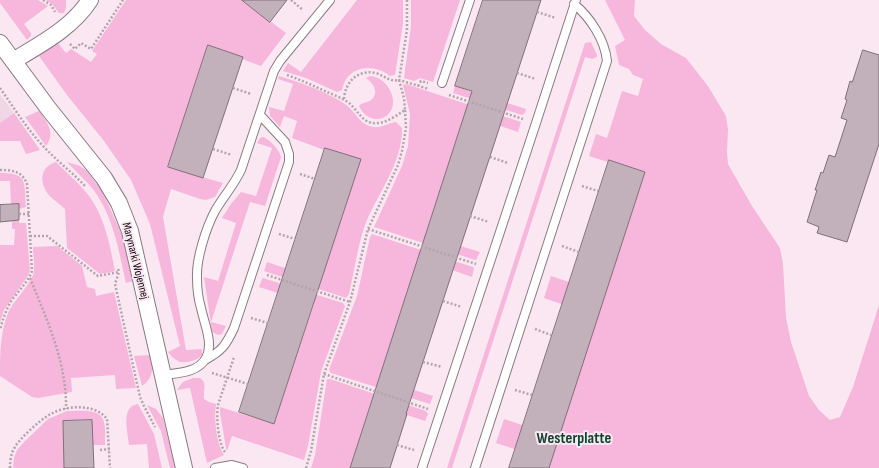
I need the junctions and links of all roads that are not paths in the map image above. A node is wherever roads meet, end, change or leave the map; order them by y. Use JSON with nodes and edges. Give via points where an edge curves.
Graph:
{"nodes":[{"id":1,"x":90,"y":0,"type":"edge"},
{"id":2,"x":330,"y":0,"type":"edge"},
{"id":3,"x":470,"y":0,"type":"edge"},
{"id":4,"x":575,"y":2,"type":"edge"},
{"id":5,"x":0,"y":43,"type":"edge"},
{"id":6,"x":13,"y":61,"type":"junction"},
{"id":7,"x":442,"y":83,"type":"dead end"},
{"id":8,"x":260,"y":115,"type":"junction"},
{"id":9,"x":205,"y":360,"type":"junction"},
{"id":10,"x":163,"y":375,"type":"junction"},
{"id":11,"x":184,"y":468,"type":"edge"},
{"id":12,"x":215,"y":468,"type":"edge"},
{"id":13,"x":243,"y":468,"type":"edge"},
{"id":14,"x":422,"y":468,"type":"edge"},
{"id":15,"x":475,"y":468,"type":"edge"}],
"edges":[{"from":1,"to":6,"type":"street","via":[[74,20],[59,32]]},
{"from":2,"to":8,"type":"lane","via":[[280,61]]},
{"from":3,"to":7,"type":"lane"},
{"from":4,"to":14,"type":"lane"},
{"from":4,"to":15,"type":"lane","via":[[598,34],[607,61]]},
{"from":5,"to":6,"type":"street","name":"Marynarki Wojennej"},
{"from":6,"to":10,"type":"street","name":"Marynarki Wojennej","via":[[104,178],[119,203],[130,231]]},
{"from":8,"to":9,"type":"lane","via":[[235,183],[215,212],[200,253],[196,276],[208,339],[209,349]]},
{"from":8,"to":9,"type":"lane","via":[[284,142],[289,162],[234,328],[224,348]]},
{"from":9,"to":10,"type":"lane","via":[[192,371]]},
{"from":10,"to":11,"type":"street","name":"Marynarki Wojennej"},
{"from":12,"to":13,"type":"lane","via":[[232,465]]}]}
